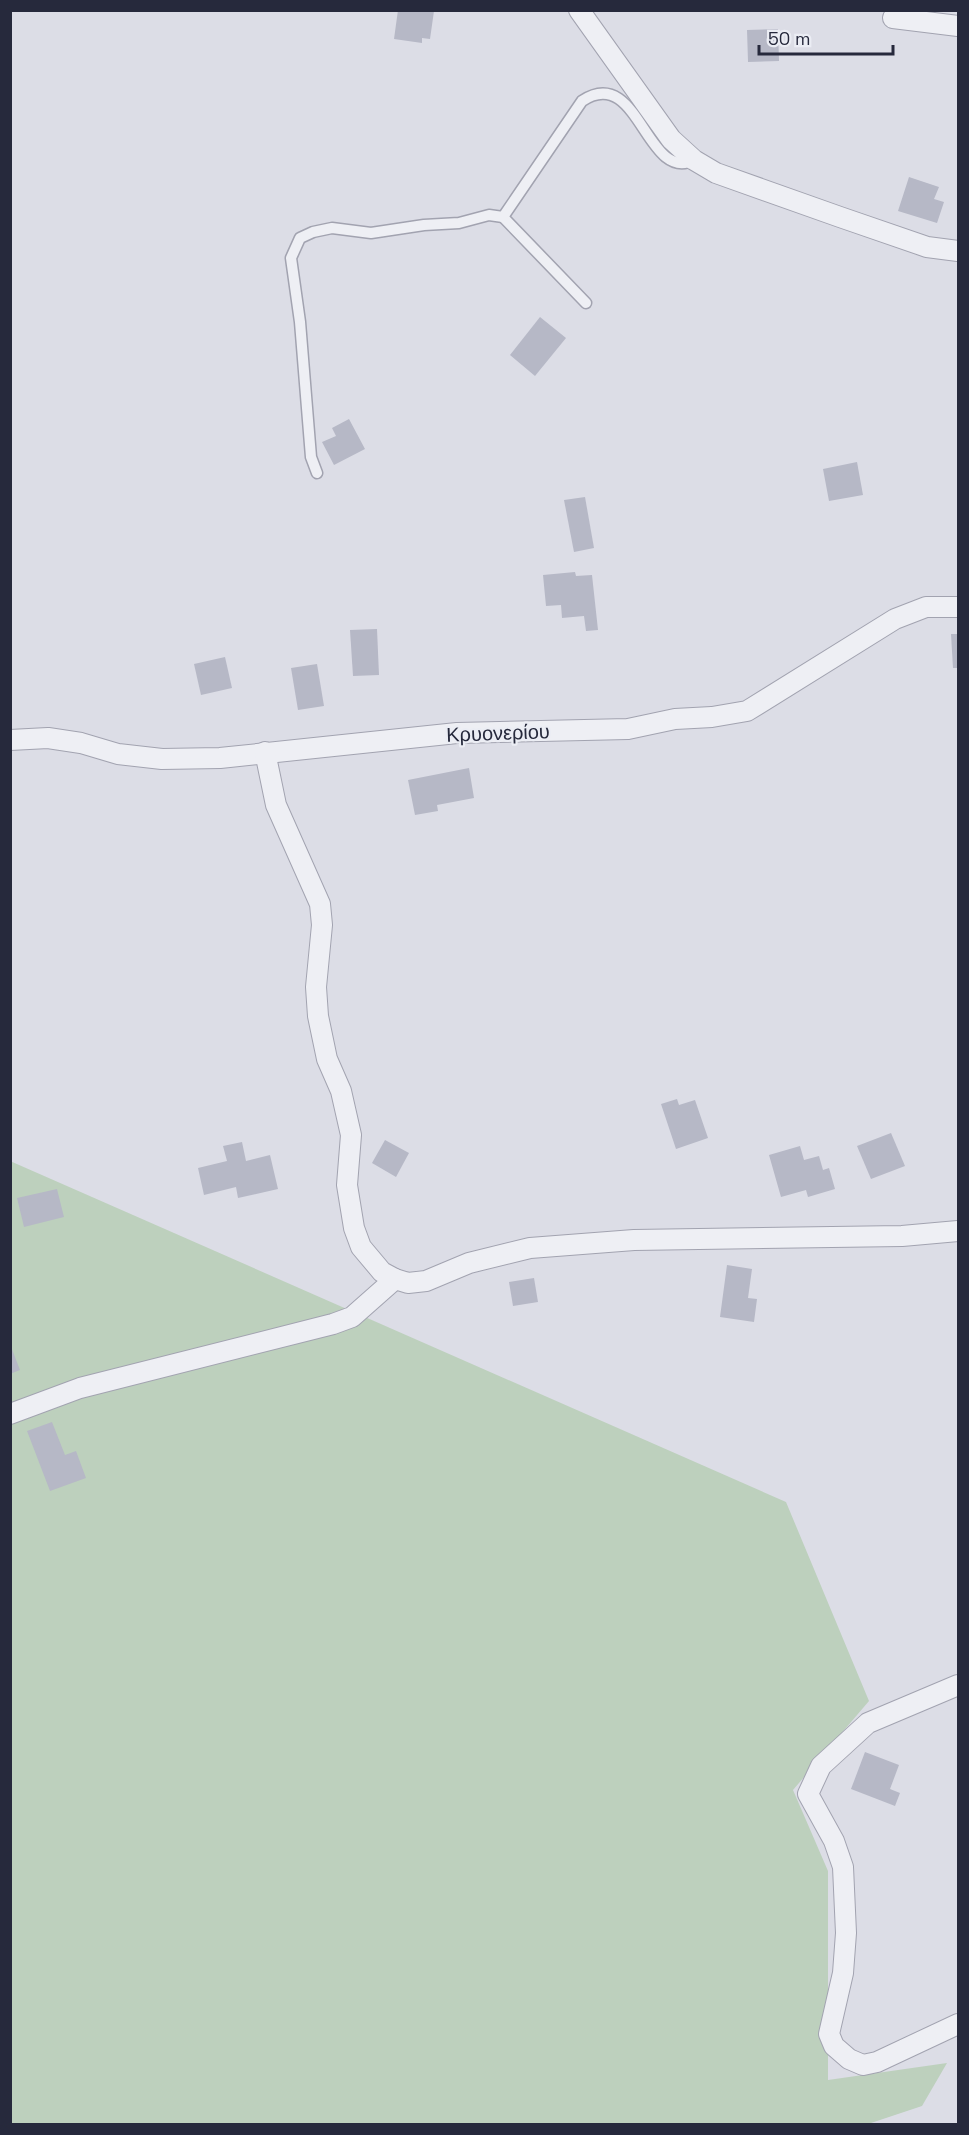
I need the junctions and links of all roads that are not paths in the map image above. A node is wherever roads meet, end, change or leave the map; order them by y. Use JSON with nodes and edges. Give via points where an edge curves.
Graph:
{"nodes":[{"id":1,"x":579,"y":10,"type":"edge"},
{"id":2,"x":893,"y":18,"type":"dead end"},
{"id":3,"x":958,"y":26,"type":"edge"},
{"id":4,"x":694,"y":160,"type":"junction"},
{"id":5,"x":503,"y":217,"type":"junction"},
{"id":6,"x":958,"y":251,"type":"edge"},
{"id":7,"x":586,"y":303,"type":"dead end"},
{"id":8,"x":317,"y":473,"type":"dead end"},
{"id":9,"x":958,"y":607,"type":"edge"},
{"id":10,"x":10,"y":740,"type":"edge"},
{"id":11,"x":265,"y":752,"type":"junction"},
{"id":12,"x":958,"y":1231,"type":"edge"},
{"id":13,"x":395,"y":1279,"type":"junction"},
{"id":14,"x":10,"y":1414,"type":"edge"},
{"id":15,"x":958,"y":1685,"type":"edge"},
{"id":16,"x":958,"y":2024,"type":"edge"}],
"edges":[{"from":1,"to":4,"type":"street","via":[[671,139]]},
{"from":2,"to":3,"type":"street"},
{"from":4,"to":5,"type":"lane","via":[[682,164],[670,160],[616,96],[594,94],[582,101]]},
{"from":4,"to":6,"type":"street","via":[[716,173],[927,247]]},
{"from":5,"to":7,"type":"lane"},
{"from":5,"to":8,"type":"lane","via":[[489,215],[459,223],[371,233],[332,228],[300,238],[291,258],[310,457]]},
{"from":9,"to":11,"type":"street","name":"Κρυονερίου","via":[[926,607],[895,620],[747,711],[628,729],[457,733]]},
{"from":10,"to":11,"type":"street","name":"Κρυονερίου","via":[[48,738],[118,754],[162,759]]},
{"from":11,"to":13,"type":"street","via":[[276,805],[320,904],[318,1016],[351,1135],[347,1185],[354,1228],[361,1247],[382,1272]]},
{"from":12,"to":13,"type":"street","via":[[903,1236],[634,1240],[530,1248],[469,1263],[426,1281],[408,1283]]},
{"from":13,"to":14,"type":"street","via":[[352,1317],[333,1324],[80,1388]]},
{"from":15,"to":16,"type":"street","via":[[868,1723],[821,1766],[808,1794],[834,1841],[843,1868],[846,1933],[843,1973],[829,2034],[834,2046],[863,2065]]}]}
